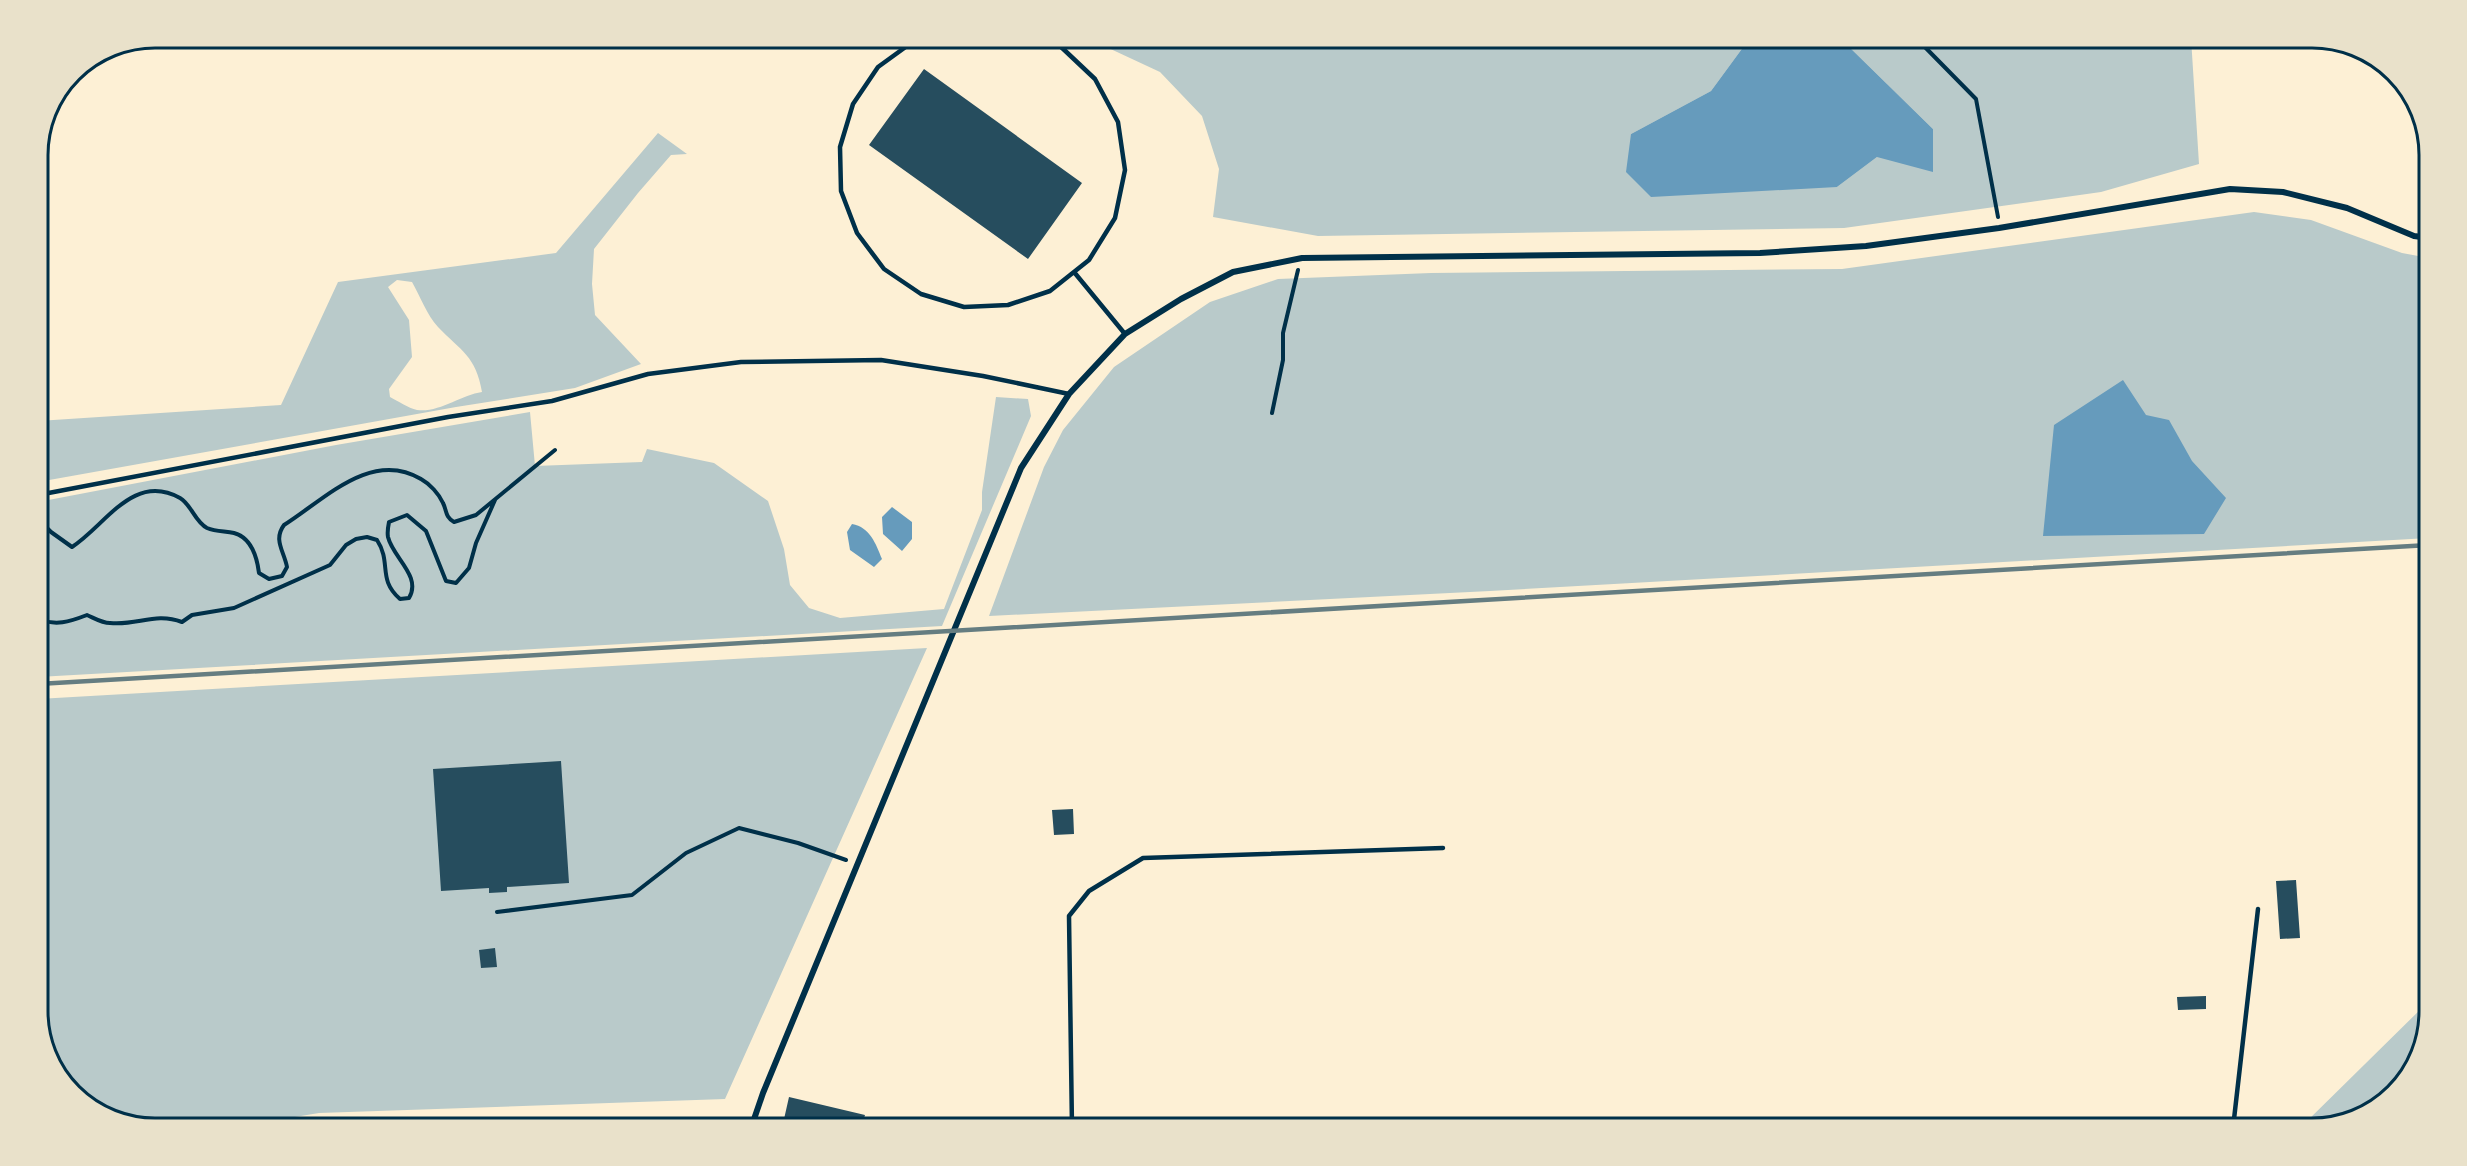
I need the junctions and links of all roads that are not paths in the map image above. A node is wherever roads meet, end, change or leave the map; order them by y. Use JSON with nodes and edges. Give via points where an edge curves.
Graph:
{"nodes":[{"id":1,"x":904,"y":48,"type":"edge"},
{"id":2,"x":1062,"y":48,"type":"edge"},
{"id":3,"x":2419,"y":237,"type":"edge"},
{"id":4,"x":1074,"y":272,"type":"junction"},
{"id":5,"x":1125,"y":334,"type":"junction"},
{"id":6,"x":1070,"y":394,"type":"junction"},
{"id":7,"x":48,"y":493,"type":"edge"},
{"id":8,"x":1443,"y":848,"type":"dead end"},
{"id":9,"x":2258,"y":909,"type":"dead end"},
{"id":10,"x":754,"y":1118,"type":"edge"},
{"id":11,"x":1072,"y":1118,"type":"edge"},
{"id":12,"x":2234,"y":1118,"type":"edge"}],
"edges":[{"from":1,"to":4,"type":"lane","via":[[878,67],[853,104],[840,147],[842,191],[857,233],[884,269],[921,294],[964,307],[1008,305],[1050,291]]},
{"from":2,"to":4,"type":"lane","via":[[1095,79],[1118,122],[1125,170],[1115,218],[1089,260]]},
{"from":3,"to":5,"type":"street","via":[[2347,208],[2283,192],[2230,189],[1866,246],[1760,253],[1302,258],[1233,272]]},
{"from":4,"to":5,"type":"lane"},
{"from":5,"to":6,"type":"street"},
{"from":6,"to":7,"type":"lane","via":[[881,360],[741,362],[648,374],[552,401]]},
{"from":6,"to":10,"type":"street","via":[[1021,468]]},
{"from":8,"to":11,"type":"lane","via":[[1143,858],[1089,891],[1069,916]]},
{"from":9,"to":12,"type":"lane"}]}
